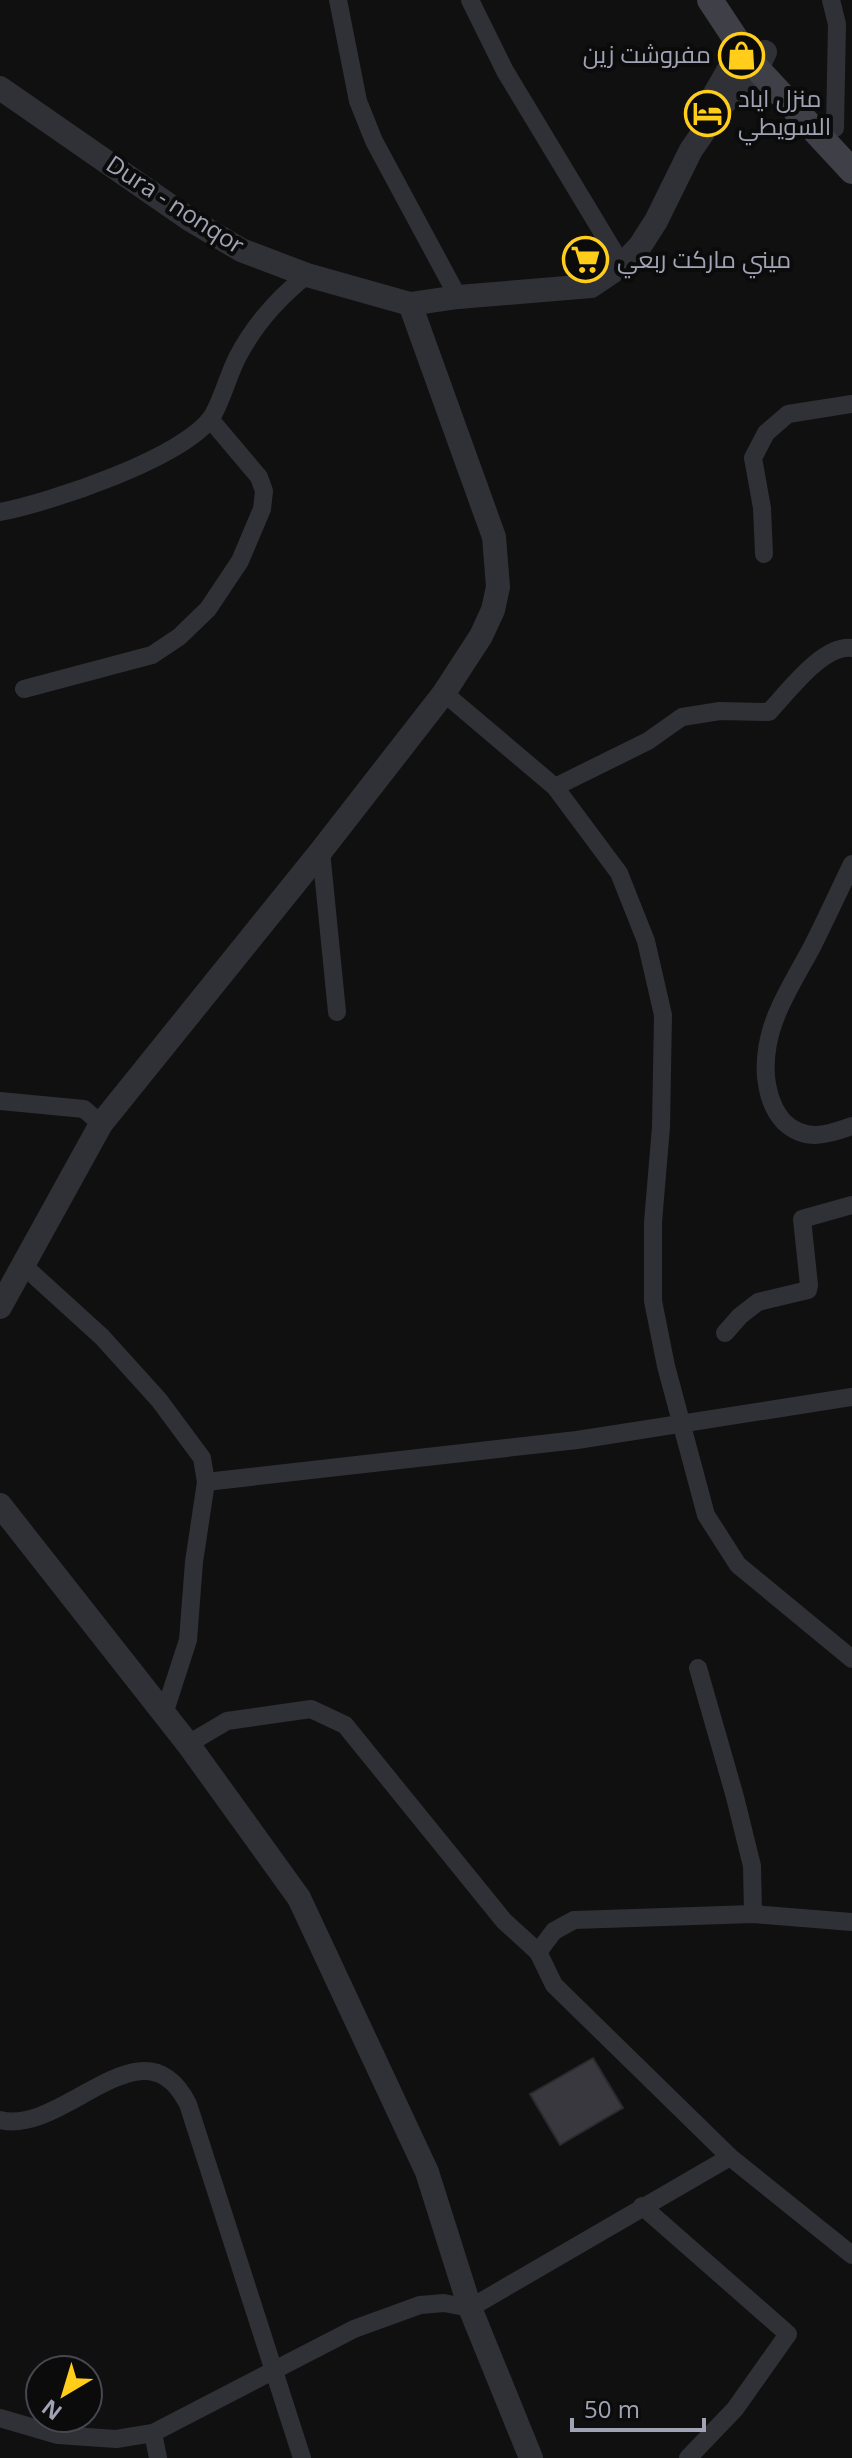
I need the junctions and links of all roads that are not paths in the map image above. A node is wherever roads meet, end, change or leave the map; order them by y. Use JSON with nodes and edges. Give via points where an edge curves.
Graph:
{"nodes":[{"id":1,"x":338,"y":0,"type":"edge"},
{"id":2,"x":470,"y":0,"type":"edge"},
{"id":3,"x":710,"y":0,"type":"edge"},
{"id":4,"x":731,"y":0,"type":"edge"},
{"id":5,"x":831,"y":0,"type":"edge"},
{"id":6,"x":756,"y":59,"type":"junction"},
{"id":7,"x":0,"y":88,"type":"edge"},
{"id":8,"x":843,"y":137,"type":"edge"},
{"id":9,"x":852,"y":171,"type":"edge"},
{"id":10,"x":622,"y":265,"type":"junction"},
{"id":11,"x":307,"y":275,"type":"junction"},
{"id":12,"x":458,"y":297,"type":"junction"},
{"id":13,"x":410,"y":304,"type":"junction"},
{"id":14,"x":852,"y":404,"type":"edge"},
{"id":15,"x":210,"y":419,"type":"junction"},
{"id":16,"x":0,"y":512,"type":"edge"},
{"id":17,"x":764,"y":554,"type":"dead end"},
{"id":18,"x":852,"y":648,"type":"edge"},
{"id":19,"x":24,"y":689,"type":"dead end"},
{"id":20,"x":444,"y":693,"type":"junction"},
{"id":21,"x":555,"y":787,"type":"junction"},
{"id":22,"x":321,"y":851,"type":"junction"},
{"id":23,"x":852,"y":864,"type":"edge"},
{"id":24,"x":337,"y":1012,"type":"dead end"},
{"id":25,"x":0,"y":1101,"type":"edge"},
{"id":26,"x":101,"y":1124,"type":"junction"},
{"id":27,"x":852,"y":1126,"type":"edge"},
{"id":28,"x":852,"y":1205,"type":"edge"},
{"id":29,"x":24,"y":1266,"type":"junction"},
{"id":30,"x":0,"y":1307,"type":"edge"},
{"id":31,"x":725,"y":1333,"type":"dead end"},
{"id":32,"x":852,"y":1397,"type":"edge"},
{"id":33,"x":682,"y":1423,"type":"junction"},
{"id":34,"x":206,"y":1482,"type":"junction"},
{"id":35,"x":0,"y":1505,"type":"edge"},
{"id":36,"x":852,"y":1659,"type":"edge"},
{"id":37,"x":698,"y":1668,"type":"dead end"},
{"id":38,"x":164,"y":1714,"type":"junction"},
{"id":39,"x":188,"y":1744,"type":"junction"},
{"id":40,"x":753,"y":1914,"type":"junction"},
{"id":41,"x":852,"y":1922,"type":"edge"},
{"id":42,"x":538,"y":1952,"type":"junction"},
{"id":43,"x":0,"y":2120,"type":"edge"},
{"id":44,"x":730,"y":2157,"type":"junction"},
{"id":45,"x":642,"y":2206,"type":"junction"},
{"id":46,"x":852,"y":2255,"type":"edge"},
{"id":47,"x":470,"y":2308,"type":"junction"},
{"id":48,"x":275,"y":2368,"type":"junction"},
{"id":49,"x":0,"y":2418,"type":"edge"},
{"id":50,"x":153,"y":2433,"type":"junction"},
{"id":51,"x":158,"y":2458,"type":"edge"},
{"id":52,"x":302,"y":2458,"type":"edge"},
{"id":53,"x":531,"y":2458,"type":"edge"},
{"id":54,"x":688,"y":2458,"type":"edge"}],
"edges":[{"from":1,"to":12,"type":"street","via":[[363,114]]},
{"from":2,"to":10,"type":"street","via":[[505,71]]},
{"from":3,"to":6,"type":"main road"},
{"from":4,"to":6,"type":"main road"},
{"from":5,"to":8,"type":"street"},
{"from":6,"to":8,"type":"main road"},
{"from":6,"to":9,"type":"main road"},
{"from":6,"to":10,"type":"street","via":[[728,71],[716,87],[656,221]]},
{"from":7,"to":11,"type":"street","name":"Dura - nonqor","via":[[189,219],[241,250]]},
{"from":10,"to":12,"type":"street","via":[[591,286]]},
{"from":11,"to":13,"type":"street","name":"Dura - nonqor"},
{"from":11,"to":15,"type":"street","via":[[265,314],[238,356]]},
{"from":12,"to":13,"type":"street"},
{"from":13,"to":20,"type":"street","via":[[498,561],[493,610]]},
{"from":14,"to":17,"type":"street","via":[[788,414],[766,433],[753,458]]},
{"from":15,"to":16,"type":"street","via":[[183,442],[136,467],[29,507]]},
{"from":15,"to":19,"type":"street","via":[[259,477],[264,491],[240,561],[208,609],[152,655]]},
{"from":18,"to":21,"type":"street","via":[[825,655],[769,712],[682,717],[648,741]]},
{"from":20,"to":21,"type":"street"},
{"from":20,"to":22,"type":"street"},
{"from":21,"to":33,"type":"street","via":[[619,873],[646,941],[663,1015],[653,1301]]},
{"from":22,"to":24,"type":"street"},
{"from":22,"to":26,"type":"street"},
{"from":23,"to":27,"type":"street","via":[[779,1006],[766,1068],[769,1099],[788,1125],[818,1137]]},
{"from":25,"to":26,"type":"street","via":[[84,1109]]},
{"from":26,"to":29,"type":"street"},
{"from":28,"to":31,"type":"street","via":[[802,1219],[808,1290],[758,1302]]},
{"from":29,"to":30,"type":"street"},
{"from":29,"to":34,"type":"street","via":[[102,1337],[159,1400],[202,1458]]},
{"from":32,"to":33,"type":"street"},
{"from":33,"to":34,"type":"street"},
{"from":33,"to":36,"type":"street","via":[[706,1515],[738,1565]]},
{"from":34,"to":38,"type":"street","via":[[188,1640]]},
{"from":35,"to":38,"type":"street"},
{"from":37,"to":40,"type":"street","via":[[752,1866]]},
{"from":38,"to":39,"type":"street"},
{"from":39,"to":42,"type":"street","via":[[227,1721],[311,1709],[345,1725],[504,1921]]},
{"from":39,"to":47,"type":"street","via":[[299,1898],[427,2172]]},
{"from":40,"to":41,"type":"street"},
{"from":40,"to":42,"type":"street","via":[[574,1920],[554,1931]]},
{"from":42,"to":44,"type":"street","via":[[554,1985]]},
{"from":43,"to":48,"type":"street","via":[[30,2119],[127,2073],[153,2070],[180,2087]]},
{"from":44,"to":45,"type":"street"},
{"from":44,"to":46,"type":"street"},
{"from":45,"to":47,"type":"street"},
{"from":45,"to":54,"type":"street","via":[[788,2334],[735,2409]]},
{"from":47,"to":48,"type":"street","via":[[420,2305],[354,2329]]},
{"from":47,"to":53,"type":"street"},
{"from":48,"to":50,"type":"street"},
{"from":48,"to":52,"type":"street"},
{"from":49,"to":50,"type":"street","via":[[58,2435],[116,2439]]},
{"from":50,"to":51,"type":"street"}]}
